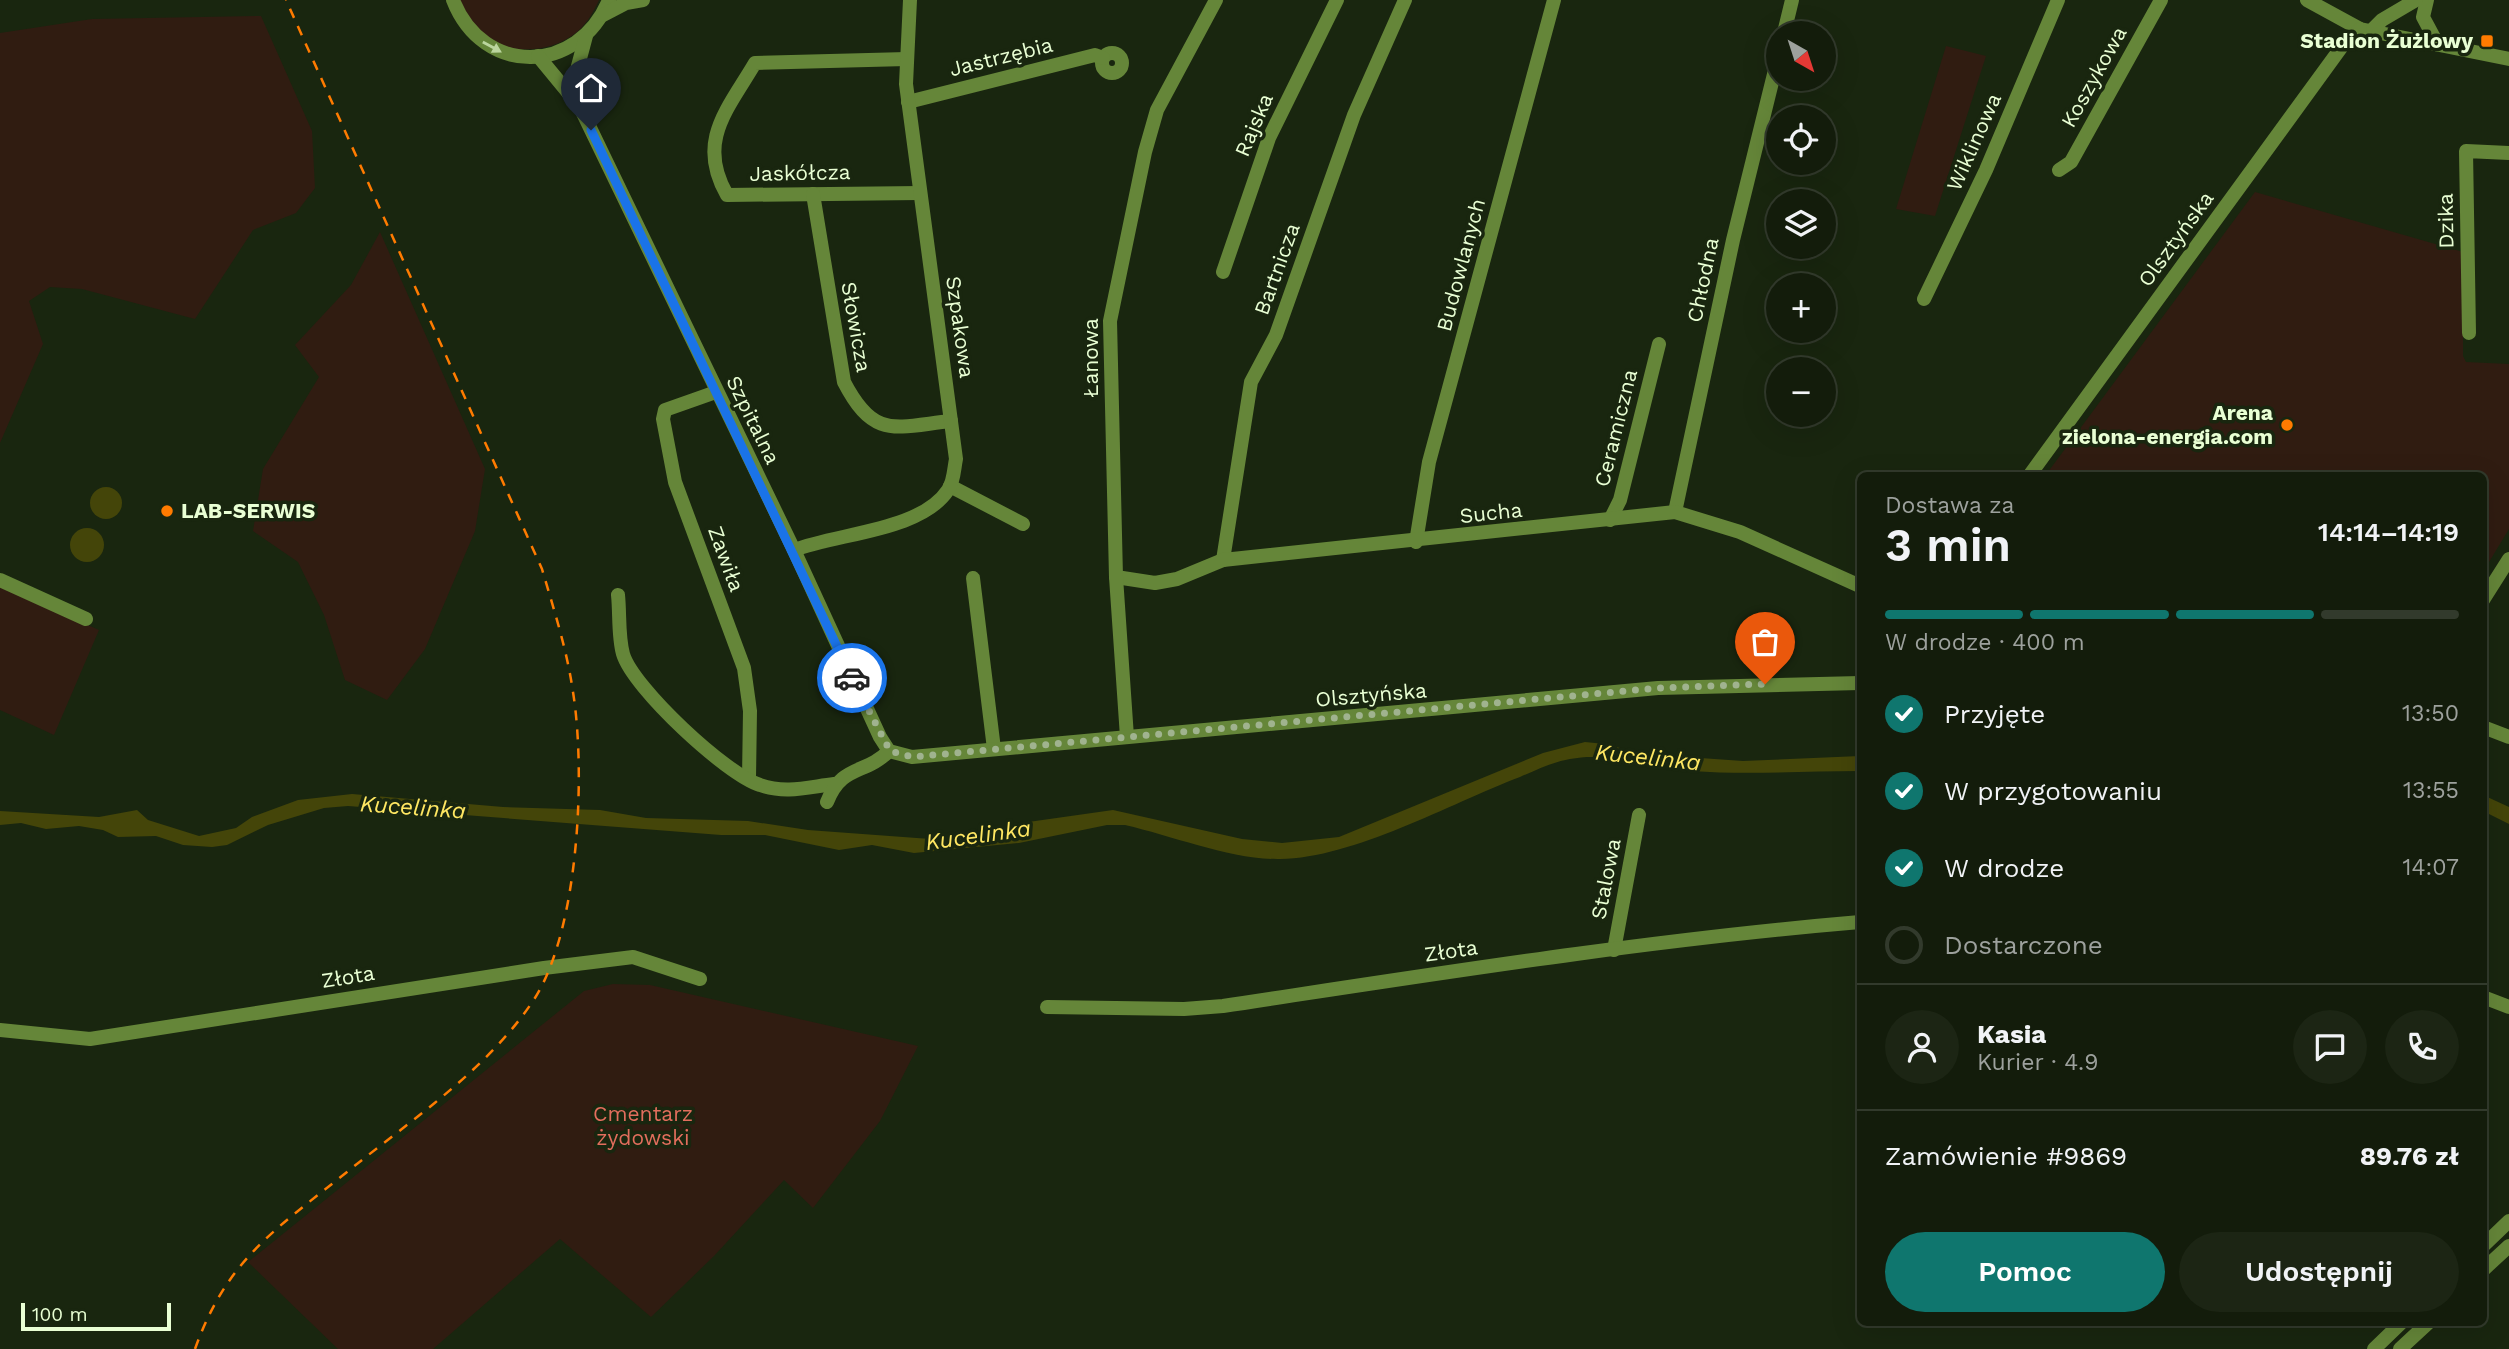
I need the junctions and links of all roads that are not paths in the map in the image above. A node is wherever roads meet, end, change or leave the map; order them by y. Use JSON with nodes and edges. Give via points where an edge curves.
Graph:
{"nodes":[{"id":1,"x":441,"y":0,"type":"edge"},
{"id":2,"x":609,"y":0,"type":"edge"},
{"id":3,"x":643,"y":0,"type":"edge"},
{"id":4,"x":910,"y":0,"type":"edge"},
{"id":5,"x":1216,"y":0,"type":"edge"},
{"id":6,"x":1337,"y":0,"type":"edge"},
{"id":7,"x":1405,"y":0,"type":"edge"},
{"id":8,"x":1554,"y":0,"type":"edge"},
{"id":9,"x":1792,"y":0,"type":"edge"},
{"id":10,"x":2058,"y":0,"type":"edge"},
{"id":11,"x":2161,"y":0,"type":"edge"},
{"id":12,"x":2306,"y":0,"type":"edge"},
{"id":13,"x":2416,"y":0,"type":"edge"},
{"id":14,"x":2427,"y":0,"type":"edge"},
{"id":15,"x":456,"y":7,"type":"edge"},
{"id":16,"x":603,"y":15,"type":"junction"},
{"id":17,"x":1787,"y":21,"type":"edge"},
{"id":18,"x":2366,"y":30,"type":"junction"},
{"id":19,"x":586,"y":36,"type":"junction"},
{"id":20,"x":2438,"y":45,"type":"junction"},
{"id":21,"x":538,"y":56,"type":"junction"},
{"id":22,"x":1103,"y":58,"type":"dead end"},
{"id":23,"x":907,"y":59,"type":"junction"},
{"id":24,"x":2509,"y":59,"type":"edge"},
{"id":25,"x":1770,"y":91,"type":"edge"},
{"id":26,"x":908,"y":102,"type":"junction"},
{"id":27,"x":580,"y":107,"type":"junction"},
{"id":28,"x":2509,"y":153,"type":"edge"},
{"id":29,"x":2059,"y":170,"type":"dead end"},
{"id":30,"x":920,"y":193,"type":"junction"},
{"id":31,"x":814,"y":194,"type":"junction"},
{"id":32,"x":1223,"y":272,"type":"dead end"},
{"id":33,"x":1924,"y":299,"type":"dead end"},
{"id":34,"x":2469,"y":333,"type":"dead end"},
{"id":35,"x":1659,"y":344,"type":"dead end"},
{"id":36,"x":716,"y":392,"type":"junction"},
{"id":37,"x":951,"y":421,"type":"junction"},
{"id":38,"x":2032,"y":472,"type":"edge"},
{"id":39,"x":950,"y":486,"type":"junction"},
{"id":40,"x":1675,"y":512,"type":"junction"},
{"id":41,"x":1610,"y":520,"type":"junction"},
{"id":42,"x":1023,"y":524,"type":"dead end"},
{"id":43,"x":1416,"y":542,"type":"junction"},
{"id":44,"x":794,"y":550,"type":"junction"},
{"id":45,"x":2509,"y":559,"type":"edge"},
{"id":46,"x":1223,"y":560,"type":"junction"},
{"id":47,"x":1116,"y":577,"type":"junction"},
{"id":48,"x":973,"y":578,"type":"dead end"},
{"id":49,"x":0,"y":580,"type":"edge"},
{"id":50,"x":1857,"y":585,"type":"edge"},
{"id":51,"x":2487,"y":594,"type":"edge"},
{"id":52,"x":618,"y":595,"type":"dead end"},
{"id":53,"x":86,"y":619,"type":"dead end"},
{"id":54,"x":1857,"y":682,"type":"edge"},
{"id":55,"x":2487,"y":729,"type":"edge"},
{"id":56,"x":1126,"y":737,"type":"junction"},
{"id":57,"x":2509,"y":737,"type":"edge"},
{"id":58,"x":994,"y":749,"type":"junction"},
{"id":59,"x":890,"y":751,"type":"junction"},
{"id":60,"x":748,"y":778,"type":"junction"},
{"id":61,"x":834,"y":783,"type":"junction"},
{"id":62,"x":827,"y":802,"type":"dead end"},
{"id":63,"x":1639,"y":815,"type":"dead end"},
{"id":64,"x":1857,"y":922,"type":"edge"},
{"id":65,"x":1614,"y":950,"type":"junction"},
{"id":66,"x":700,"y":979,"type":"dead end"},
{"id":67,"x":2487,"y":998,"type":"edge"},
{"id":68,"x":2509,"y":1006,"type":"edge"},
{"id":69,"x":1046,"y":1007,"type":"dead end"},
{"id":70,"x":0,"y":1030,"type":"edge"},
{"id":71,"x":2509,"y":1221,"type":"edge"},
{"id":72,"x":2487,"y":1242,"type":"edge"},
{"id":73,"x":2509,"y":1246,"type":"edge"},
{"id":74,"x":2487,"y":1266,"type":"edge"},
{"id":75,"x":2398,"y":1326,"type":"edge"},
{"id":76,"x":2425,"y":1326,"type":"edge"},
{"id":77,"x":2374,"y":1349,"type":"edge"},
{"id":78,"x":2400,"y":1349,"type":"edge"}],
"edges":[{"from":1,"to":15,"type":"street"},
{"from":2,"to":16,"type":"street"},
{"from":3,"to":16,"type":"street"},
{"from":4,"to":23,"type":"street","name":"Szpakowa"},
{"from":5,"to":47,"type":"street","name":"Łanowa","via":[[1157,110],[1144,152],[1110,321]]},
{"from":6,"to":32,"type":"street","name":"Rajska","via":[[1269,138]]},
{"from":7,"to":46,"type":"street","name":"Bartnicza","via":[[1354,115],[1276,335],[1251,382]]},
{"from":8,"to":43,"type":"street","name":"Budowlanych","via":[[1429,462]]},
{"from":9,"to":17,"type":"street"},
{"from":10,"to":33,"type":"street","name":"Wiklinowa","via":[[1986,170]]},
{"from":11,"to":29,"type":"street","name":"Koszykowa","via":[[2071,162]]},
{"from":12,"to":18,"type":"street"},
{"from":13,"to":18,"type":"street","name":"Olsztyńska"},
{"from":14,"to":20,"type":"street","via":[[2423,17]]},
{"from":15,"to":21,"type":"street","one_way":true,"via":[[472,33],[498,51]]},
{"from":16,"to":19,"type":"street"},
{"from":18,"to":20,"type":"street"},
{"from":18,"to":38,"type":"street","name":"Olsztyńska","via":[[2343,45]]},
{"from":19,"to":21,"type":"street","via":[[556,53]]},
{"from":19,"to":27,"type":"street","name":"Szpitalna","via":[[574,80]]},
{"from":20,"to":24,"type":"street"},
{"from":21,"to":27,"type":"street","name":"Szpitalna"},
{"from":22,"to":26,"type":"street","name":"Jastrzębia","via":[[1095,55]]},
{"from":23,"to":26,"type":"street","name":"Szpakowa"},
{"from":23,"to":31,"type":"street","name":"Jaskółcza","via":[[755,63],[720,122],[712,145],[717,178],[727,195]]},
{"from":25,"to":40,"type":"street","name":"Chłodna","via":[[1732,240]]},
{"from":26,"to":30,"type":"street","name":"Szpakowa"},
{"from":27,"to":36,"type":"street","name":"Szpitalna"},
{"from":28,"to":34,"type":"street","name":"Dzika","via":[[2466,151]]},
{"from":30,"to":31,"type":"street","name":"Jaskółcza"},
{"from":30,"to":37,"type":"street","name":"Szpakowa"},
{"from":31,"to":37,"type":"street","name":"Słowicza","via":[[844,382],[854,402],[875,423],[888,428]]},
{"from":35,"to":41,"type":"street","name":"Ceramiczna","via":[[1620,500]]},
{"from":36,"to":44,"type":"street","name":"Szpitalna"},
{"from":36,"to":60,"type":"street","name":"Zawiła","via":[[665,410],[663,419],[675,482],[744,668],[750,711]]},
{"from":37,"to":39,"type":"street","name":"Szpakowa","via":[[956,459]]},
{"from":39,"to":42,"type":"street"},
{"from":39,"to":44,"type":"street","via":[[931,509],[900,522]]},
{"from":40,"to":41,"type":"street","name":"Sucha"},
{"from":40,"to":50,"type":"street","name":"Sucha","via":[[1740,532]]},
{"from":41,"to":43,"type":"street","name":"Sucha"},
{"from":43,"to":46,"type":"street","name":"Sucha"},
{"from":44,"to":59,"type":"street","name":"Szpitalna"},
{"from":45,"to":51,"type":"street"},
{"from":46,"to":47,"type":"street","name":"Sucha","via":[[1156,583]]},
{"from":47,"to":56,"type":"street","name":"Łanowa"},
{"from":48,"to":58,"type":"street"},
{"from":49,"to":53,"type":"street"},
{"from":52,"to":60,"type":"street","via":[[622,653],[631,671],[684,731],[735,773]]},
{"from":54,"to":56,"type":"street","name":"Olsztyńska","via":[[1658,688]]},
{"from":55,"to":57,"type":"street"},
{"from":56,"to":58,"type":"street","name":"Olsztyńska"},
{"from":58,"to":59,"type":"street","name":"Olsztyńska","via":[[912,757]]},
{"from":59,"to":61,"type":"street"},
{"from":60,"to":61,"type":"street","via":[[757,785],[784,791]]},
{"from":61,"to":62,"type":"street"},
{"from":63,"to":65,"type":"street","name":"Stalowa"},
{"from":64,"to":65,"type":"street","name":"Złota"},
{"from":65,"to":69,"type":"street","name":"Złota","via":[[1223,1006]]},
{"from":66,"to":70,"type":"street","name":"Złota","via":[[633,957],[90,1039]]},
{"from":67,"to":68,"type":"street"},
{"from":71,"to":72,"type":"street"},
{"from":73,"to":74,"type":"street"},
{"from":75,"to":77,"type":"street"},
{"from":76,"to":78,"type":"street"}]}
